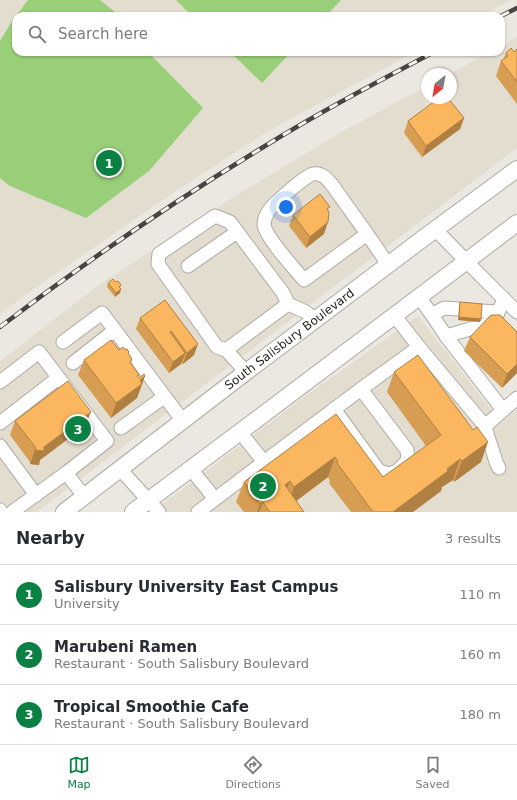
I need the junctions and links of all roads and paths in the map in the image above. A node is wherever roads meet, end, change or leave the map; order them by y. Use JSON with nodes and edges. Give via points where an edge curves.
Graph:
{"nodes":[{"id":1,"x":517,"y":169,"type":"edge"},
{"id":2,"x":516,"y":225,"type":"edge"},
{"id":3,"x":436,"y":230,"type":"junction"},
{"id":4,"x":237,"y":232,"type":"junction"},
{"id":5,"x":367,"y":234,"type":"junction"},
{"id":6,"x":466,"y":262,"type":"junction"},
{"id":7,"x":388,"y":265,"type":"junction"},
{"id":8,"x":188,"y":266,"type":"dead end"},
{"id":9,"x":419,"y":297,"type":"junction"},
{"id":10,"x":504,"y":299,"type":"junction"},
{"id":11,"x":288,"y":304,"type":"junction"},
{"id":12,"x":458,"y":309,"type":"edge"},
{"id":13,"x":516,"y":309,"type":"edge"},
{"id":14,"x":481,"y":311,"type":"edge"},
{"id":15,"x":394,"y":315,"type":"junction"},
{"id":16,"x":432,"y":315,"type":"junction"},
{"id":17,"x":496,"y":317,"type":"junction"},
{"id":18,"x":316,"y":320,"type":"junction"},
{"id":19,"x":115,"y":330,"type":"junction"},
{"id":20,"x":446,"y":336,"type":"junction"},
{"id":21,"x":517,"y":341,"type":"edge"},
{"id":22,"x":63,"y":342,"type":"dead end"},
{"id":23,"x":419,"y":347,"type":"junction"},
{"id":24,"x":226,"y":350,"type":"junction"},
{"id":25,"x":73,"y":362,"type":"dead end"},
{"id":26,"x":246,"y":372,"type":"junction"},
{"id":27,"x":56,"y":379,"type":"junction"},
{"id":28,"x":0,"y":382,"type":"edge"},
{"id":29,"x":361,"y":389,"type":"junction"},
{"id":30,"x":164,"y":397,"type":"junction"},
{"id":31,"x":517,"y":398,"type":"edge"},
{"id":32,"x":334,"y":409,"type":"junction"},
{"id":33,"x":503,"y":410,"type":"junction"},
{"id":34,"x":183,"y":421,"type":"junction"},
{"id":35,"x":0,"y":422,"type":"edge"},
{"id":36,"x":485,"y":426,"type":"junction"},
{"id":37,"x":121,"y":428,"type":"dead end"},
{"id":38,"x":240,"y":432,"type":"junction"},
{"id":39,"x":0,"y":446,"type":"edge"},
{"id":40,"x":264,"y":462,"type":"junction"},
{"id":41,"x":499,"y":468,"type":"dead end"},
{"id":42,"x":120,"y":469,"type":"junction"},
{"id":43,"x":191,"y":469,"type":"junction"},
{"id":44,"x":66,"y":473,"type":"junction"},
{"id":45,"x":36,"y":495,"type":"junction"},
{"id":46,"x":84,"y":496,"type":"junction"},
{"id":47,"x":215,"y":499,"type":"junction"},
{"id":48,"x":153,"y":506,"type":"edge"},
{"id":49,"x":12,"y":512,"type":"edge"},
{"id":50,"x":64,"y":512,"type":"edge"},
{"id":51,"x":133,"y":512,"type":"edge"},
{"id":52,"x":198,"y":512,"type":"edge"}],
"edges":[{"from":1,"to":3,"type":"main road","name":"South Salisbury Boulevard"},
{"from":2,"to":6,"type":"main road"},
{"from":3,"to":6,"type":"street"},
{"from":3,"to":7,"type":"main road","name":"South Salisbury Boulevard"},
{"from":4,"to":8,"type":"street"},
{"from":4,"to":11,"type":"street"},
{"from":4,"to":24,"type":"street","via":[[230,222],[215,216],[159,254],[158,264],[217,347]]},
{"from":5,"to":5,"type":"street","via":[[333,186],[319,174],[312,174],[302,180],[271,208],[264,226],[271,240],[304,280]]},
{"from":5,"to":7,"type":"street"},
{"from":6,"to":9,"type":"main road"},
{"from":6,"to":10,"type":"street"},
{"from":7,"to":18,"type":"main road","name":"South Salisbury Boulevard"},
{"from":9,"to":15,"type":"main road"},
{"from":9,"to":16,"type":"street"},
{"from":10,"to":13,"type":"street"},
{"from":10,"to":17,"type":"street"},
{"from":11,"to":18,"type":"street"},
{"from":11,"to":24,"type":"street"},
{"from":12,"to":16,"type":"street","via":[[444,308]]},
{"from":14,"to":17,"type":"street"},
{"from":15,"to":23,"type":"street"},
{"from":15,"to":38,"type":"main road"},
{"from":16,"to":20,"type":"street"},
{"from":17,"to":20,"type":"street"},
{"from":17,"to":21,"type":"street"},
{"from":18,"to":26,"type":"main road","name":"South Salisbury Boulevard"},
{"from":19,"to":22,"type":"street","via":[[102,313]]},
{"from":19,"to":25,"type":"street"},
{"from":19,"to":30,"type":"street"},
{"from":20,"to":33,"type":"street"},
{"from":23,"to":29,"type":"street"},
{"from":23,"to":36,"type":"street"},
{"from":24,"to":26,"type":"street"},
{"from":26,"to":34,"type":"main road","name":"South Salisbury Boulevard"},
{"from":27,"to":28,"type":"street","via":[[39,352]]},
{"from":27,"to":35,"type":"street"},
{"from":27,"to":44,"type":"street","via":[[107,441]]},
{"from":29,"to":32,"type":"street"},
{"from":29,"to":32,"type":"street","via":[[407,450],[408,460],[397,471],[389,474],[379,471]]},
{"from":30,"to":34,"type":"street"},
{"from":30,"to":37,"type":"street"},
{"from":31,"to":33,"type":"street"},
{"from":32,"to":40,"type":"street"},
{"from":33,"to":36,"type":"street"},
{"from":34,"to":42,"type":"main road","name":"South Salisbury Boulevard"},
{"from":36,"to":41,"type":"street"},
{"from":38,"to":40,"type":"street"},
{"from":38,"to":43,"type":"main road"},
{"from":39,"to":45,"type":"street"},
{"from":40,"to":47,"type":"street"},
{"from":42,"to":46,"type":"main road","name":"South Salisbury Boulevard"},
{"from":42,"to":48,"type":"street"},
{"from":43,"to":47,"type":"street"},
{"from":43,"to":48,"type":"main road"},
{"from":44,"to":45,"type":"street"},
{"from":44,"to":46,"type":"street"},
{"from":45,"to":49,"type":"street"},
{"from":46,"to":50,"type":"main road","name":"South Salisbury Boulevard"},
{"from":47,"to":52,"type":"street"},
{"from":48,"to":51,"type":"main road"}]}
